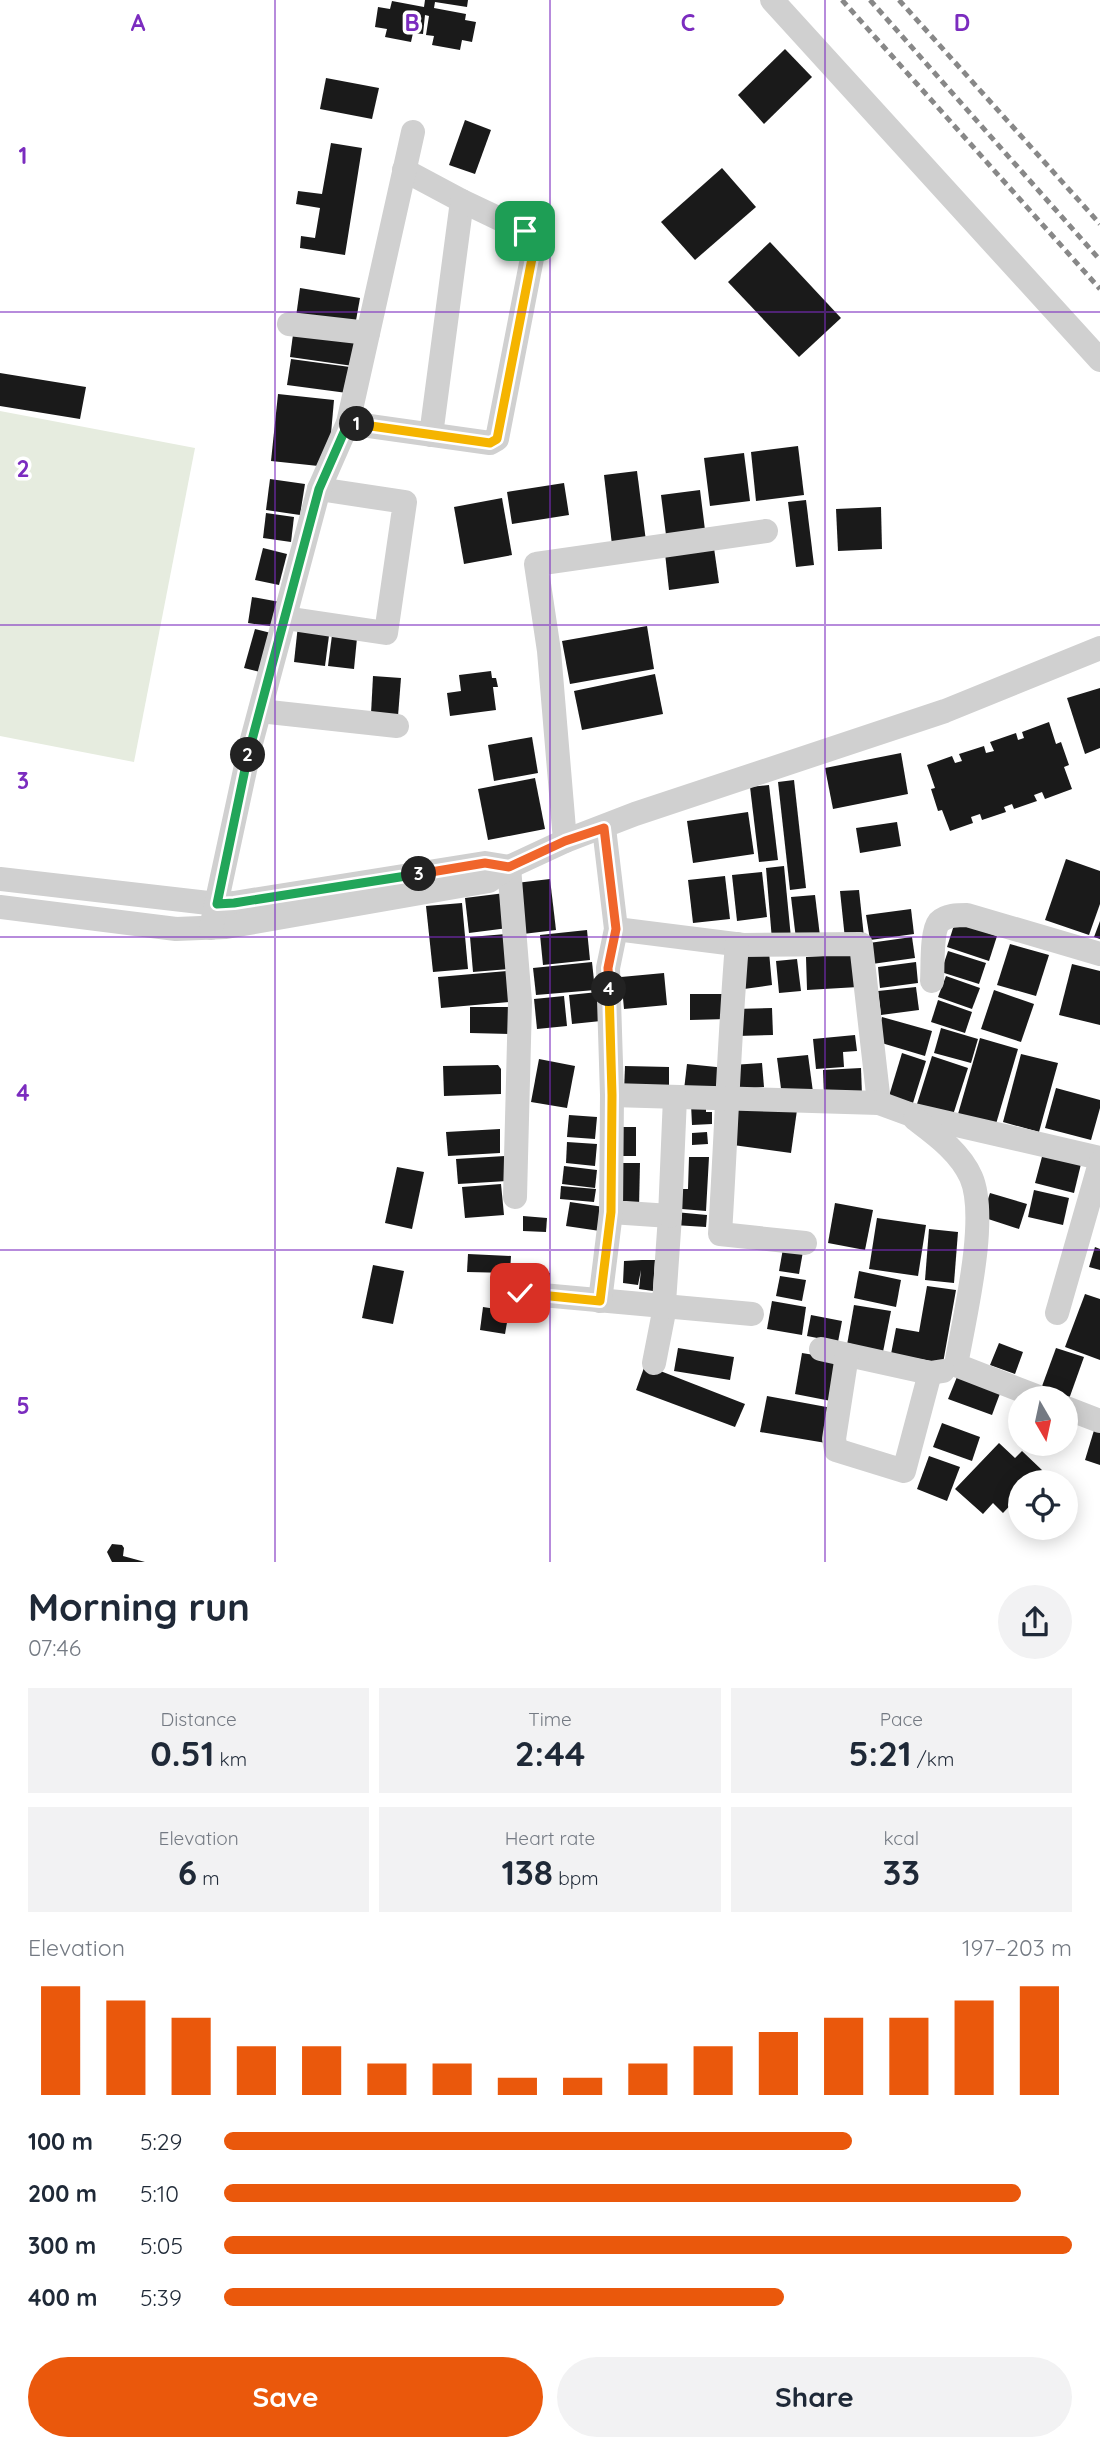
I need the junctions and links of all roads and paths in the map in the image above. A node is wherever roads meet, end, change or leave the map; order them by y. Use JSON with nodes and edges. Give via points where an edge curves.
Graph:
{"nodes":[{"id":1,"x":772,"y":0,"type":"edge"},
{"id":2,"x":413,"y":132,"type":"dead end"},
{"id":3,"x":404,"y":170,"type":"junction"},
{"id":4,"x":462,"y":201,"type":"junction"},
{"id":5,"x":289,"y":324,"type":"dead end"},
{"id":6,"x":368,"y":333,"type":"junction"},
{"id":7,"x":1100,"y":360,"type":"edge"},
{"id":8,"x":348,"y":423,"type":"junction"},
{"id":9,"x":431,"y":435,"type":"junction"},
{"id":10,"x":319,"y":489,"type":"junction"},
{"id":11,"x":766,"y":531,"type":"dead end"},
{"id":12,"x":285,"y":618,"type":"junction"},
{"id":13,"x":1100,"y":648,"type":"edge"},
{"id":14,"x":260,"y":711,"type":"junction"},
{"id":15,"x":397,"y":726,"type":"dead end"},
{"id":16,"x":604,"y":828,"type":"junction"},
{"id":17,"x":565,"y":841,"type":"junction"},
{"id":18,"x":509,"y":867,"type":"junction"},
{"id":19,"x":0,"y":878,"type":"edge"},
{"id":20,"x":217,"y":904,"type":"junction"},
{"id":21,"x":0,"y":907,"type":"edge"},
{"id":22,"x":211,"y":928,"type":"junction"},
{"id":23,"x":616,"y":929,"type":"junction"},
{"id":24,"x":737,"y":944,"type":"junction"},
{"id":25,"x":1100,"y":954,"type":"edge"},
{"id":26,"x":932,"y":981,"type":"dead end"},
{"id":27,"x":612,"y":1095,"type":"junction"},
{"id":28,"x":675,"y":1097,"type":"junction"},
{"id":29,"x":729,"y":1099,"type":"junction"},
{"id":30,"x":879,"y":1103,"type":"junction"},
{"id":31,"x":909,"y":1114,"type":"junction"},
{"id":32,"x":1100,"y":1161,"type":"edge"},
{"id":33,"x":515,"y":1197,"type":"dead end"},
{"id":34,"x":611,"y":1212,"type":"junction"},
{"id":35,"x":670,"y":1216,"type":"junction"},
{"id":36,"x":805,"y":1243,"type":"dead end"},
{"id":37,"x":520,"y":1293,"type":"dead end"},
{"id":38,"x":600,"y":1301,"type":"junction"},
{"id":39,"x":664,"y":1307,"type":"junction"},
{"id":40,"x":1057,"y":1313,"type":"dead end"},
{"id":41,"x":752,"y":1314,"type":"dead end"},
{"id":42,"x":821,"y":1349,"type":"dead end"},
{"id":43,"x":847,"y":1355,"type":"junction"},
{"id":44,"x":654,"y":1363,"type":"dead end"},
{"id":45,"x":956,"y":1365,"type":"junction"},
{"id":46,"x":930,"y":1373,"type":"junction"},
{"id":47,"x":1010,"y":1386,"type":"edge"},
{"id":48,"x":1078,"y":1413,"type":"edge"},
{"id":49,"x":1100,"y":1421,"type":"edge"}],
"edges":[{"from":1,"to":7,"type":"street"},
{"from":2,"to":3,"type":"street"},
{"from":3,"to":4,"type":"street"},
{"from":3,"to":6,"type":"street"},
{"from":4,"to":9,"type":"street"},
{"from":4,"to":9,"type":"street","via":[[525,231],[534,248],[497,439],[490,443]]},
{"from":5,"to":6,"type":"street"},
{"from":6,"to":8,"type":"street"},
{"from":8,"to":9,"type":"street"},
{"from":8,"to":10,"type":"street"},
{"from":10,"to":12,"type":"street"},
{"from":10,"to":12,"type":"street","via":[[405,502],[386,633]]},
{"from":11,"to":17,"type":"street","via":[[536,564],[549,651]]},
{"from":12,"to":14,"type":"street"},
{"from":13,"to":16,"type":"street","via":[[945,711]]},
{"from":14,"to":15,"type":"street"},
{"from":14,"to":20,"type":"street"},
{"from":16,"to":17,"type":"street"},
{"from":16,"to":23,"type":"street"},
{"from":17,"to":18,"type":"street"},
{"from":18,"to":20,"type":"street","via":[[485,863]]},
{"from":18,"to":22,"type":"street","via":[[489,881]]},
{"from":18,"to":33,"type":"street","via":[[520,1002]]},
{"from":19,"to":20,"type":"street"},
{"from":20,"to":22,"type":"street"},
{"from":21,"to":22,"type":"street","via":[[176,929]]},
{"from":23,"to":24,"type":"street"},
{"from":23,"to":27,"type":"street","via":[[608,968]]},
{"from":24,"to":29,"type":"street"},
{"from":24,"to":30,"type":"street","via":[[861,944]]},
{"from":25,"to":26,"type":"street","via":[[967,915],[951,916],[940,921],[935,931]]},
{"from":27,"to":28,"type":"street"},
{"from":27,"to":34,"type":"street"},
{"from":28,"to":29,"type":"street"},
{"from":28,"to":35,"type":"street"},
{"from":29,"to":30,"type":"street"},
{"from":29,"to":36,"type":"street","via":[[720,1234]]},
{"from":30,"to":31,"type":"street"},
{"from":31,"to":32,"type":"street"},
{"from":31,"to":45,"type":"street","via":[[958,1156],[977,1197],[972,1274]]},
{"from":32,"to":40,"type":"street"},
{"from":34,"to":35,"type":"street"},
{"from":34,"to":38,"type":"street"},
{"from":35,"to":39,"type":"street"},
{"from":37,"to":38,"type":"street"},
{"from":38,"to":39,"type":"street"},
{"from":39,"to":41,"type":"street"},
{"from":39,"to":44,"type":"street"},
{"from":42,"to":43,"type":"street"},
{"from":43,"to":46,"type":"street"},
{"from":43,"to":46,"type":"street","via":[[836,1450],[904,1471]]},
{"from":45,"to":46,"type":"street"},
{"from":45,"to":47,"type":"street"},
{"from":48,"to":49,"type":"street"}]}
